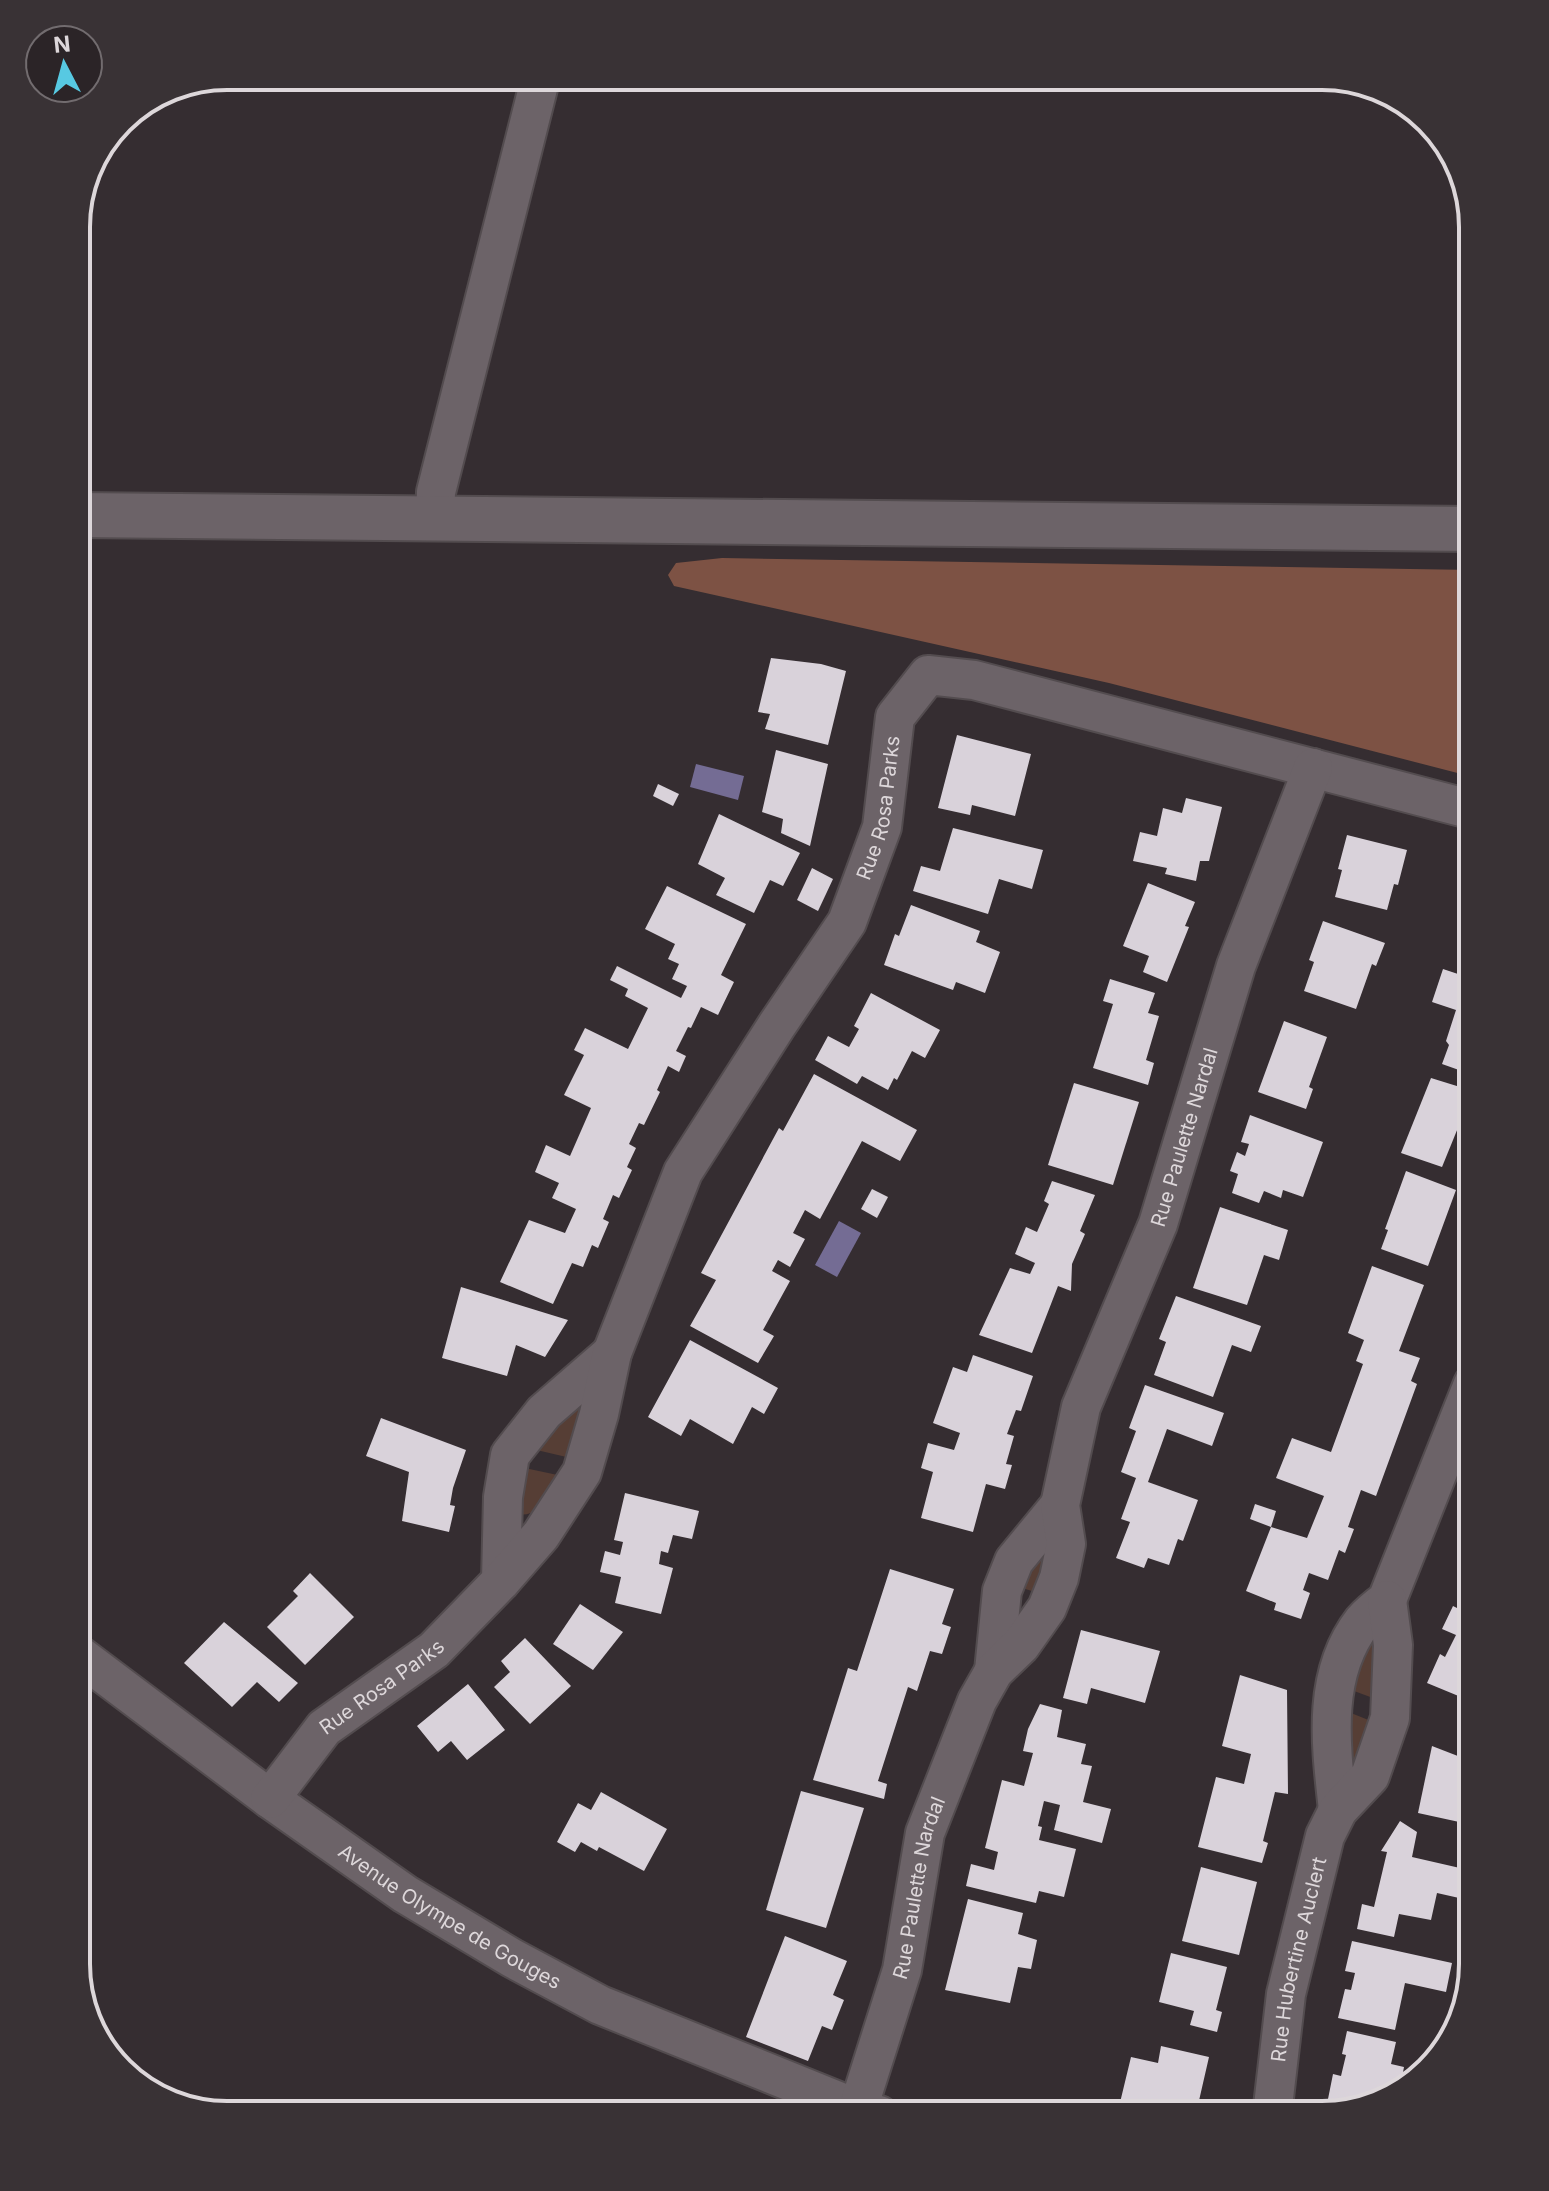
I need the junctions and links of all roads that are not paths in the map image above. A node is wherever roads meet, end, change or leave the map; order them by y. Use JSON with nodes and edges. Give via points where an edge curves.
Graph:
{"nodes":[{"id":1,"x":537,"y":90,"type":"edge"},
{"id":2,"x":90,"y":515,"type":"edge"},
{"id":3,"x":435,"y":521,"type":"junction"},
{"id":4,"x":1459,"y":529,"type":"edge"},
{"id":5,"x":1313,"y":768,"type":"junction"},
{"id":6,"x":1459,"y":806,"type":"edge"},
{"id":7,"x":612,"y":1353,"type":"junction"},
{"id":8,"x":1459,"y":1419,"type":"edge"},
{"id":9,"x":501,"y":1581,"type":"junction"},
{"id":10,"x":1387,"y":1600,"type":"junction"},
{"id":11,"x":90,"y":1664,"type":"edge"},
{"id":12,"x":270,"y":1799,"type":"junction"},
{"id":13,"x":1338,"y":1810,"type":"junction"},
{"id":14,"x":836,"y":2101,"type":"edge"},
{"id":15,"x":868,"y":2101,"type":"edge"},
{"id":16,"x":1274,"y":2101,"type":"edge"}],
"edges":[{"from":1,"to":3,"type":"street","via":[[436,492]]},
{"from":2,"to":3,"type":"main road"},
{"from":3,"to":4,"type":"main road"},
{"from":5,"to":6,"type":"street","name":"Rue Rosa Parks"},
{"from":5,"to":7,"type":"street","name":"Rue Rosa Parks","via":[[974,680],[928,675],[895,717],[882,827],[847,922],[683,1172]]},
{"from":5,"to":15,"type":"street","name":"Rue Paulette Nardal","via":[[1236,966],[1158,1224],[1081,1407],[1060,1505],[1066,1544],[1059,1578],[1047,1608],[994,1671],[977,1701],[925,1833],[902,1970]]},
{"from":7,"to":9,"type":"street","name":"Rue Rosa Parks","via":[[582,1472],[541,1535]]},
{"from":7,"to":9,"type":"street","name":"Rue Rosa Parks","via":[[544,1412],[510,1455]]},
{"from":8,"to":10,"type":"street","name":"Rue Hubertine Auclert"},
{"from":9,"to":12,"type":"street","name":"Rue Rosa Parks","via":[[434,1650],[324,1728]]},
{"from":10,"to":13,"type":"street","name":"Rue Hubertine Auclert","via":[[1393,1645],[1390,1718],[1370,1776]]},
{"from":10,"to":13,"type":"street","name":"Rue Hubertine Auclert","via":[[1364,1620],[1347,1648],[1331,1697]]},
{"from":11,"to":12,"type":"street","name":"Avenue Olympe de Gouges"},
{"from":12,"to":14,"type":"street","name":"Avenue Olympe de Gouges","via":[[405,1894],[600,2005]]},
{"from":13,"to":16,"type":"street","name":"Rue Hubertine Auclert","via":[[1325,1836],[1286,1994]]}]}
